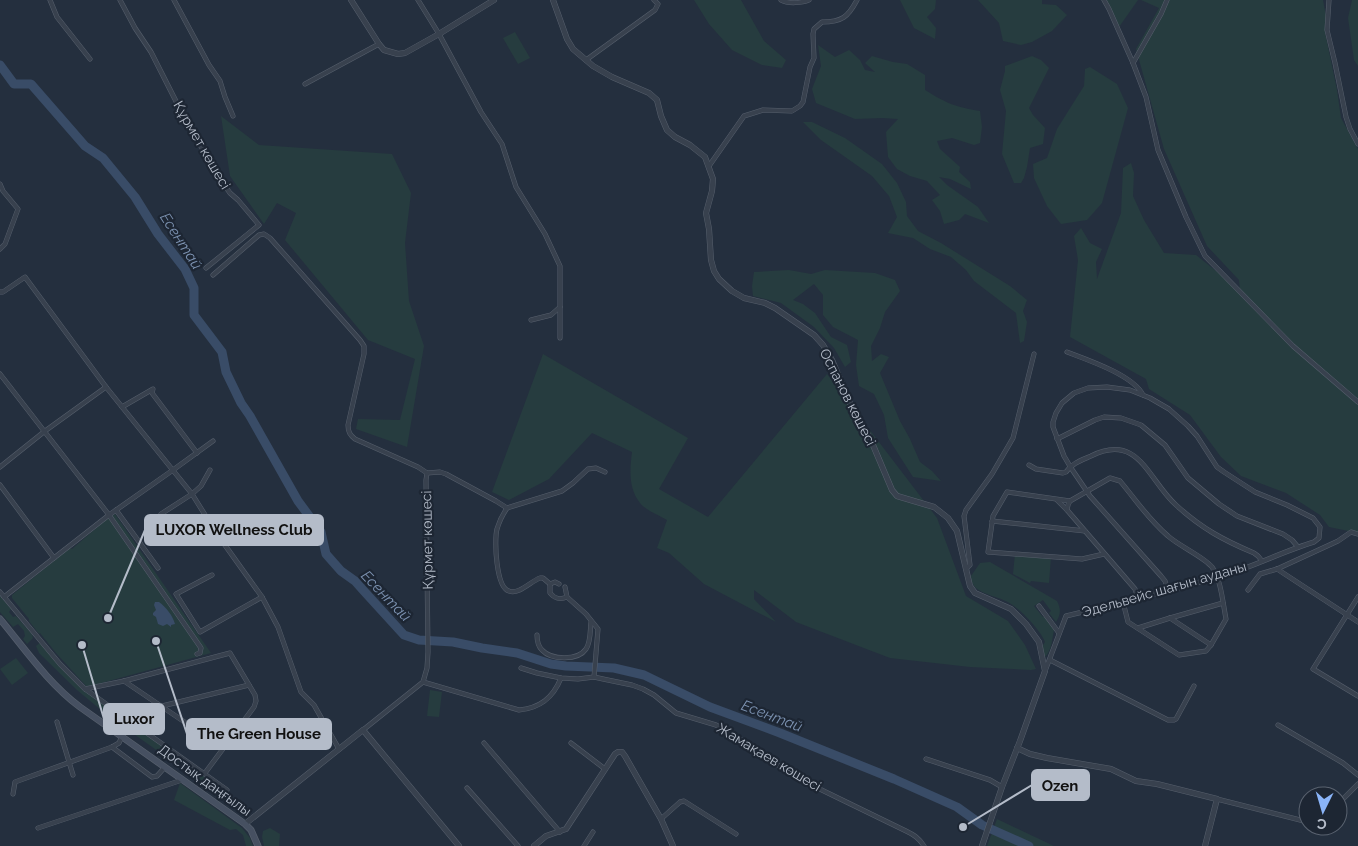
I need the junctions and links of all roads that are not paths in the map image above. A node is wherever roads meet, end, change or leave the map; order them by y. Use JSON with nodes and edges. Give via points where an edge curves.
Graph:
{"nodes":[{"id":1,"x":50,"y":0,"type":"edge"},
{"id":2,"x":120,"y":0,"type":"edge"},
{"id":3,"x":174,"y":0,"type":"edge"},
{"id":4,"x":351,"y":0,"type":"edge"},
{"id":5,"x":418,"y":0,"type":"edge"},
{"id":6,"x":494,"y":0,"type":"edge"},
{"id":7,"x":553,"y":0,"type":"edge"},
{"id":8,"x":654,"y":0,"type":"edge"},
{"id":9,"x":781,"y":0,"type":"edge"},
{"id":10,"x":809,"y":0,"type":"edge"},
{"id":11,"x":858,"y":0,"type":"edge"},
{"id":12,"x":1104,"y":0,"type":"edge"},
{"id":13,"x":1167,"y":0,"type":"edge"},
{"id":14,"x":1329,"y":0,"type":"edge"},
{"id":15,"x":439,"y":34,"type":"junction"},
{"id":16,"x":379,"y":44,"type":"junction"},
{"id":17,"x":90,"y":59,"type":"dead end"},
{"id":18,"x":586,"y":60,"type":"junction"},
{"id":19,"x":1133,"y":63,"type":"junction"},
{"id":20,"x":305,"y":84,"type":"dead end"},
{"id":21,"x":233,"y":116,"type":"dead end"},
{"id":22,"x":1358,"y":144,"type":"edge"},
{"id":23,"x":709,"y":166,"type":"junction"},
{"id":24,"x":0,"y":184,"type":"edge"},
{"id":25,"x":0,"y":249,"type":"edge"},
{"id":26,"x":206,"y":268,"type":"dead end"},
{"id":27,"x":213,"y":275,"type":"dead end"},
{"id":28,"x":0,"y":292,"type":"edge"},
{"id":29,"x":560,"y":308,"type":"junction"},
{"id":30,"x":531,"y":320,"type":"dead end"},
{"id":31,"x":560,"y":338,"type":"dead end"},
{"id":32,"x":1067,"y":352,"type":"dead end"},
{"id":33,"x":1034,"y":354,"type":"dead end"},
{"id":34,"x":0,"y":374,"type":"edge"},
{"id":35,"x":106,"y":387,"type":"junction"},
{"id":36,"x":1143,"y":395,"type":"junction"},
{"id":37,"x":1358,"y":402,"type":"edge"},
{"id":38,"x":122,"y":407,"type":"junction"},
{"id":39,"x":45,"y":431,"type":"junction"},
{"id":40,"x":1057,"y":439,"type":"junction"},
{"id":41,"x":213,"y":441,"type":"dead end"},
{"id":42,"x":197,"y":453,"type":"junction"},
{"id":43,"x":1029,"y":465,"type":"dead end"},
{"id":44,"x":0,"y":466,"type":"edge"},
{"id":45,"x":1070,"y":466,"type":"junction"},
{"id":46,"x":174,"y":470,"type":"junction"},
{"id":47,"x":210,"y":470,"type":"dead end"},
{"id":48,"x":605,"y":472,"type":"dead end"},
{"id":49,"x":427,"y":473,"type":"junction"},
{"id":50,"x":0,"y":486,"type":"edge"},
{"id":51,"x":1087,"y":491,"type":"junction"},
{"id":52,"x":192,"y":494,"type":"junction"},
{"id":53,"x":1057,"y":500,"type":"junction"},
{"id":54,"x":1070,"y":501,"type":"junction"},
{"id":55,"x":507,"y":508,"type":"junction"},
{"id":56,"x":116,"y":510,"type":"junction"},
{"id":57,"x":1067,"y":510,"type":"junction"},
{"id":58,"x":109,"y":514,"type":"junction"},
{"id":59,"x":161,"y":514,"type":"dead end"},
{"id":60,"x":992,"y":521,"type":"junction"},
{"id":61,"x":1085,"y":531,"type":"junction"},
{"id":62,"x":1358,"y":534,"type":"edge"},
{"id":63,"x":1298,"y":547,"type":"junction"},
{"id":64,"x":1104,"y":554,"type":"junction"},
{"id":65,"x":54,"y":558,"type":"junction"},
{"id":66,"x":1262,"y":561,"type":"junction"},
{"id":67,"x":158,"y":568,"type":"dead end"},
{"id":68,"x":966,"y":569,"type":"junction"},
{"id":69,"x":1277,"y":569,"type":"junction"},
{"id":70,"x":212,"y":575,"type":"dead end"},
{"id":71,"x":1217,"y":577,"type":"junction"},
{"id":72,"x":550,"y":584,"type":"junction"},
{"id":73,"x":559,"y":584,"type":"dead end"},
{"id":74,"x":565,"y":587,"type":"dead end"},
{"id":75,"x":1168,"y":590,"type":"junction"},
{"id":76,"x":1248,"y":590,"type":"dead end"},
{"id":77,"x":0,"y":592,"type":"edge"},
{"id":78,"x":4,"y":597,"type":"junction"},
{"id":79,"x":262,"y":597,"type":"junction"},
{"id":80,"x":567,"y":597,"type":"junction"},
{"id":81,"x":1138,"y":598,"type":"junction"},
{"id":82,"x":1358,"y":598,"type":"edge"},
{"id":83,"x":1123,"y":602,"type":"junction"},
{"id":84,"x":1223,"y":603,"type":"junction"},
{"id":85,"x":1039,"y":606,"type":"dead end"},
{"id":86,"x":1347,"y":615,"type":"junction"},
{"id":87,"x":0,"y":618,"type":"edge"},
{"id":88,"x":1170,"y":618,"type":"junction"},
{"id":89,"x":591,"y":622,"type":"junction"},
{"id":90,"x":1358,"y":622,"type":"edge"},
{"id":91,"x":1138,"y":628,"type":"junction"},
{"id":92,"x":1059,"y":633,"type":"junction"},
{"id":93,"x":537,"y":635,"type":"dead end"},
{"id":94,"x":1211,"y":645,"type":"junction"},
{"id":95,"x":197,"y":654,"type":"dead end"},
{"id":96,"x":1050,"y":660,"type":"junction"},
{"id":97,"x":521,"y":668,"type":"dead end"},
{"id":98,"x":1045,"y":671,"type":"junction"},
{"id":99,"x":594,"y":677,"type":"junction"},
{"id":100,"x":561,"y":678,"type":"junction"},
{"id":101,"x":124,"y":680,"type":"junction"},
{"id":102,"x":423,"y":682,"type":"junction"},
{"id":103,"x":249,"y":685,"type":"junction"},
{"id":104,"x":1194,"y":686,"type":"dead end"},
{"id":105,"x":85,"y":689,"type":"junction"},
{"id":106,"x":1358,"y":696,"type":"edge"},
{"id":107,"x":162,"y":706,"type":"junction"},
{"id":108,"x":57,"y":722,"type":"dead end"},
{"id":109,"x":1278,"y":725,"type":"dead end"},
{"id":110,"x":363,"y":730,"type":"junction"},
{"id":111,"x":122,"y":736,"type":"junction"},
{"id":112,"x":484,"y":743,"type":"dead end"},
{"id":113,"x":571,"y":743,"type":"dead end"},
{"id":114,"x":112,"y":747,"type":"junction"},
{"id":115,"x":223,"y":748,"type":"junction"},
{"id":116,"x":1017,"y":748,"type":"junction"},
{"id":117,"x":339,"y":749,"type":"junction"},
{"id":118,"x":926,"y":759,"type":"dead end"},
{"id":119,"x":70,"y":762,"type":"junction"},
{"id":120,"x":165,"y":767,"type":"junction"},
{"id":121,"x":605,"y":769,"type":"junction"},
{"id":122,"x":204,"y":773,"type":"junction"},
{"id":123,"x":73,"y":775,"type":"dead end"},
{"id":124,"x":1358,"y":775,"type":"edge"},
{"id":125,"x":183,"y":780,"type":"junction"},
{"id":126,"x":1358,"y":784,"type":"edge"},
{"id":127,"x":1002,"y":787,"type":"junction"},
{"id":128,"x":467,"y":788,"type":"dead end"},
{"id":129,"x":228,"y":790,"type":"dead end"},
{"id":130,"x":13,"y":794,"type":"dead end"},
{"id":131,"x":1348,"y":794,"type":"edge"},
{"id":132,"x":1217,"y":799,"type":"junction"},
{"id":133,"x":661,"y":819,"type":"junction"},
{"id":134,"x":1298,"y":819,"type":"edge"},
{"id":135,"x":245,"y":824,"type":"junction"},
{"id":136,"x":38,"y":828,"type":"dead end"},
{"id":137,"x":560,"y":832,"type":"junction"},
{"id":138,"x":594,"y":832,"type":"dead end"},
{"id":139,"x":736,"y":834,"type":"dead end"},
{"id":140,"x":258,"y":846,"type":"edge"},
{"id":141,"x":459,"y":846,"type":"edge"},
{"id":142,"x":518,"y":846,"type":"edge"},
{"id":143,"x":534,"y":846,"type":"edge"},
{"id":144,"x":584,"y":846,"type":"edge"},
{"id":145,"x":673,"y":846,"type":"edge"},
{"id":146,"x":924,"y":846,"type":"edge"},
{"id":147,"x":982,"y":846,"type":"edge"},
{"id":148,"x":1205,"y":846,"type":"edge"}],
"edges":[{"from":1,"to":17,"type":"street","via":[[57,17]]},
{"from":2,"to":26,"type":"street","name":"Құрмет көшесі","via":[[218,176],[259,225]]},
{"from":3,"to":21,"type":"street","via":[[220,81]]},
{"from":4,"to":16,"type":"street"},
{"from":5,"to":15,"type":"street"},
{"from":6,"to":15,"type":"street"},
{"from":7,"to":18,"type":"street","via":[[567,39]]},
{"from":8,"to":18,"type":"street","via":[[658,4],[655,10]]},
{"from":9,"to":10,"type":"street"},
{"from":11,"to":23,"type":"street","via":[[845,18],[822,22],[814,29],[814,58],[800,106],[792,111],[763,110],[744,116]]},
{"from":12,"to":19,"type":"street"},
{"from":13,"to":19,"type":"street"},
{"from":14,"to":22,"type":"street","via":[[1327,30],[1346,117]]},
{"from":15,"to":16,"type":"street","via":[[405,53],[384,50]]},
{"from":15,"to":29,"type":"street","via":[[480,112],[502,144],[516,187],[560,266]]},
{"from":16,"to":20,"type":"street"},
{"from":18,"to":23,"type":"street","via":[[612,77],[649,93],[657,100],[667,130],[704,157]]},
{"from":19,"to":37,"type":"street","via":[[1146,97],[1158,150],[1205,256],[1293,346]]},
{"from":23,"to":68,"type":"street","name":"Оспанов көшесі","via":[[713,179],[706,213],[711,260],[719,279],[732,292],[775,308],[823,345],[892,490],[897,496],[934,507],[948,518],[956,531]]},
{"from":24,"to":25,"type":"street","via":[[18,209],[5,244]]},
{"from":27,"to":49,"type":"street","name":"Құрмет көшесі","via":[[259,235],[270,238],[364,346],[348,425],[350,435]]},
{"from":28,"to":35,"type":"street","via":[[25,277]]},
{"from":29,"to":30,"type":"street","via":[[551,315]]},
{"from":29,"to":31,"type":"street"},
{"from":32,"to":36,"type":"street","via":[[1121,375]]},
{"from":33,"to":68,"type":"street","via":[[1013,438],[964,516],[970,565]]},
{"from":34,"to":39,"type":"street"},
{"from":35,"to":38,"type":"street"},
{"from":35,"to":39,"type":"street"},
{"from":36,"to":40,"type":"street","via":[[1107,387],[1074,393],[1056,413],[1053,427]]},
{"from":36,"to":63,"type":"street","name":"Эдельвейс шағын ауданы","via":[[1169,409],[1188,426],[1217,467],[1255,492],[1313,518],[1320,527],[1319,538]]},
{"from":38,"to":42,"type":"street","via":[[153,389],[152,393]]},
{"from":38,"to":46,"type":"street"},
{"from":39,"to":44,"type":"street"},
{"from":39,"to":58,"type":"street"},
{"from":40,"to":45,"type":"street"},
{"from":40,"to":63,"type":"street","via":[[1104,418],[1121,418],[1141,425],[1165,445],[1188,478],[1213,499],[1237,516],[1283,534]]},
{"from":41,"to":42,"type":"street"},
{"from":42,"to":46,"type":"street"},
{"from":43,"to":45,"type":"street","via":[[1063,473]]},
{"from":45,"to":51,"type":"street"},
{"from":45,"to":66,"type":"street","via":[[1107,449],[1124,450],[1140,460],[1170,499],[1191,518],[1223,540],[1254,553]]},
{"from":46,"to":52,"type":"street"},
{"from":46,"to":56,"type":"street"},
{"from":47,"to":52,"type":"street"},
{"from":48,"to":55,"type":"street","via":[[588,469],[562,491]]},
{"from":49,"to":55,"type":"street","via":[[446,474]]},
{"from":49,"to":102,"type":"street","name":"Құрмет көшесі","via":[[428,647]]},
{"from":50,"to":65,"type":"street"},
{"from":51,"to":54,"type":"street"},
{"from":51,"to":71,"type":"street","via":[[1110,478],[1120,481],[1153,523],[1210,565]]},
{"from":51,"to":75,"type":"street","via":[[1161,576]]},
{"from":52,"to":59,"type":"street"},
{"from":52,"to":79,"type":"street","via":[[216,534]]},
{"from":53,"to":54,"type":"street"},
{"from":53,"to":57,"type":"street"},
{"from":53,"to":60,"type":"street","via":[[1008,492]]},
{"from":54,"to":57,"type":"street"},
{"from":55,"to":72,"type":"street","via":[[496,534],[498,572],[503,588],[515,592],[540,578]]},
{"from":56,"to":58,"type":"street"},
{"from":56,"to":67,"type":"street"},
{"from":57,"to":61,"type":"street"},
{"from":58,"to":65,"type":"street"},
{"from":58,"to":95,"type":"street","via":[[201,648]]},
{"from":60,"to":61,"type":"street"},
{"from":60,"to":64,"type":"street","via":[[988,552],[1082,559]]},
{"from":61,"to":64,"type":"street"},
{"from":62,"to":69,"type":"street","via":[[1351,532]]},
{"from":63,"to":66,"type":"street","name":"Эдельвейс шағын ауданы"},
{"from":64,"to":81,"type":"street","via":[[1135,589]]},
{"from":65,"to":78,"type":"street"},
{"from":66,"to":71,"type":"street","name":"Эдельвейс шағын ауданы"},
{"from":68,"to":98,"type":"street","name":"Оспанов көшесі","via":[[975,593],[1011,609],[1026,624],[1038,642]]},
{"from":69,"to":76,"type":"street","via":[[1260,574]]},
{"from":69,"to":86,"type":"street"},
{"from":70,"to":79,"type":"street","via":[[176,595],[200,632]]},
{"from":71,"to":75,"type":"street","name":"Эдельвейс шағын ауданы"},
{"from":71,"to":84,"type":"street"},
{"from":72,"to":73,"type":"street"},
{"from":72,"to":80,"type":"street","via":[[553,597]]},
{"from":74,"to":80,"type":"street"},
{"from":75,"to":81,"type":"street","name":"Эдельвейс шағын ауданы"},
{"from":77,"to":78,"type":"street"},
{"from":78,"to":105,"type":"street"},
{"from":79,"to":117,"type":"street","via":[[278,627],[301,692],[314,705]]},
{"from":80,"to":89,"type":"street"},
{"from":81,"to":83,"type":"street","name":"Эдельвейс шағын ауданы"},
{"from":82,"to":86,"type":"street"},
{"from":83,"to":91,"type":"street","via":[[1128,622]]},
{"from":83,"to":92,"type":"street","name":"Эдельвейс шағын ауданы","via":[[1066,616]]},
{"from":84,"to":88,"type":"street"},
{"from":84,"to":94,"type":"street","via":[[1226,619]]},
{"from":85,"to":92,"type":"street"},
{"from":86,"to":90,"type":"street"},
{"from":86,"to":106,"type":"street","via":[[1313,668]]},
{"from":87,"to":111,"type":"main road","name":"Достық даңғылы","via":[[54,685]]},
{"from":88,"to":91,"type":"street"},
{"from":88,"to":94,"type":"street"},
{"from":89,"to":93,"type":"street","via":[[587,649],[574,657],[547,654],[538,645]]},
{"from":89,"to":99,"type":"street","via":[[598,628]]},
{"from":91,"to":94,"type":"street","via":[[1179,655],[1206,651]]},
{"from":92,"to":96,"type":"street","name":"Эдельвейс шағын ауданы"},
{"from":96,"to":98,"type":"street"},
{"from":96,"to":104,"type":"street","via":[[1168,720],[1176,719]]},
{"from":97,"to":100,"type":"street","name":"Жамақаев көшесі"},
{"from":98,"to":116,"type":"street"},
{"from":99,"to":100,"type":"street","name":"Жамақаев көшесі"},
{"from":99,"to":146,"type":"street","name":"Жамақаев көшесі","via":[[643,689],[676,713],[716,725],[795,777],[906,831]]},
{"from":100,"to":102,"type":"street","via":[[544,703],[519,710]]},
{"from":101,"to":103,"type":"street","via":[[230,653]]},
{"from":101,"to":105,"type":"street"},
{"from":101,"to":107,"type":"street"},
{"from":102,"to":110,"type":"street"},
{"from":103,"to":107,"type":"street"},
{"from":103,"to":115,"type":"street","via":[[255,695],[254,707]]},
{"from":105,"to":122,"type":"street"},
{"from":107,"to":115,"type":"street"},
{"from":108,"to":119,"type":"street"},
{"from":109,"to":124,"type":"street"},
{"from":110,"to":117,"type":"street"},
{"from":110,"to":141,"type":"street"},
{"from":111,"to":114,"type":"street"},
{"from":111,"to":120,"type":"main road","name":"Достық даңғылы"},
{"from":112,"to":137,"type":"street"},
{"from":113,"to":121,"type":"street"},
{"from":114,"to":119,"type":"street"},
{"from":114,"to":120,"type":"street","via":[[152,777]]},
{"from":115,"to":122,"type":"street"},
{"from":116,"to":127,"type":"street"},
{"from":116,"to":132,"type":"street","via":[[1047,758],[1111,769],[1136,781]]},
{"from":117,"to":135,"type":"street"},
{"from":118,"to":127,"type":"street"},
{"from":119,"to":123,"type":"street"},
{"from":119,"to":130,"type":"street","via":[[15,782]]},
{"from":120,"to":125,"type":"main road","name":"Достық даңғылы"},
{"from":121,"to":133,"type":"street","via":[[615,754],[622,752]]},
{"from":121,"to":137,"type":"street","via":[[566,829]]},
{"from":122,"to":129,"type":"street"},
{"from":125,"to":135,"type":"main road","name":"Достық даңғылы"},
{"from":125,"to":136,"type":"street"},
{"from":126,"to":131,"type":"street"},
{"from":127,"to":147,"type":"street"},
{"from":128,"to":142,"type":"street"},
{"from":132,"to":134,"type":"street"},
{"from":132,"to":148,"type":"street"},
{"from":133,"to":139,"type":"street","via":[[684,801]]},
{"from":133,"to":145,"type":"street"},
{"from":135,"to":140,"type":"main road","name":"Достық даңғылы"},
{"from":137,"to":143,"type":"street","via":[[546,836]]},
{"from":138,"to":144,"type":"street"}]}
